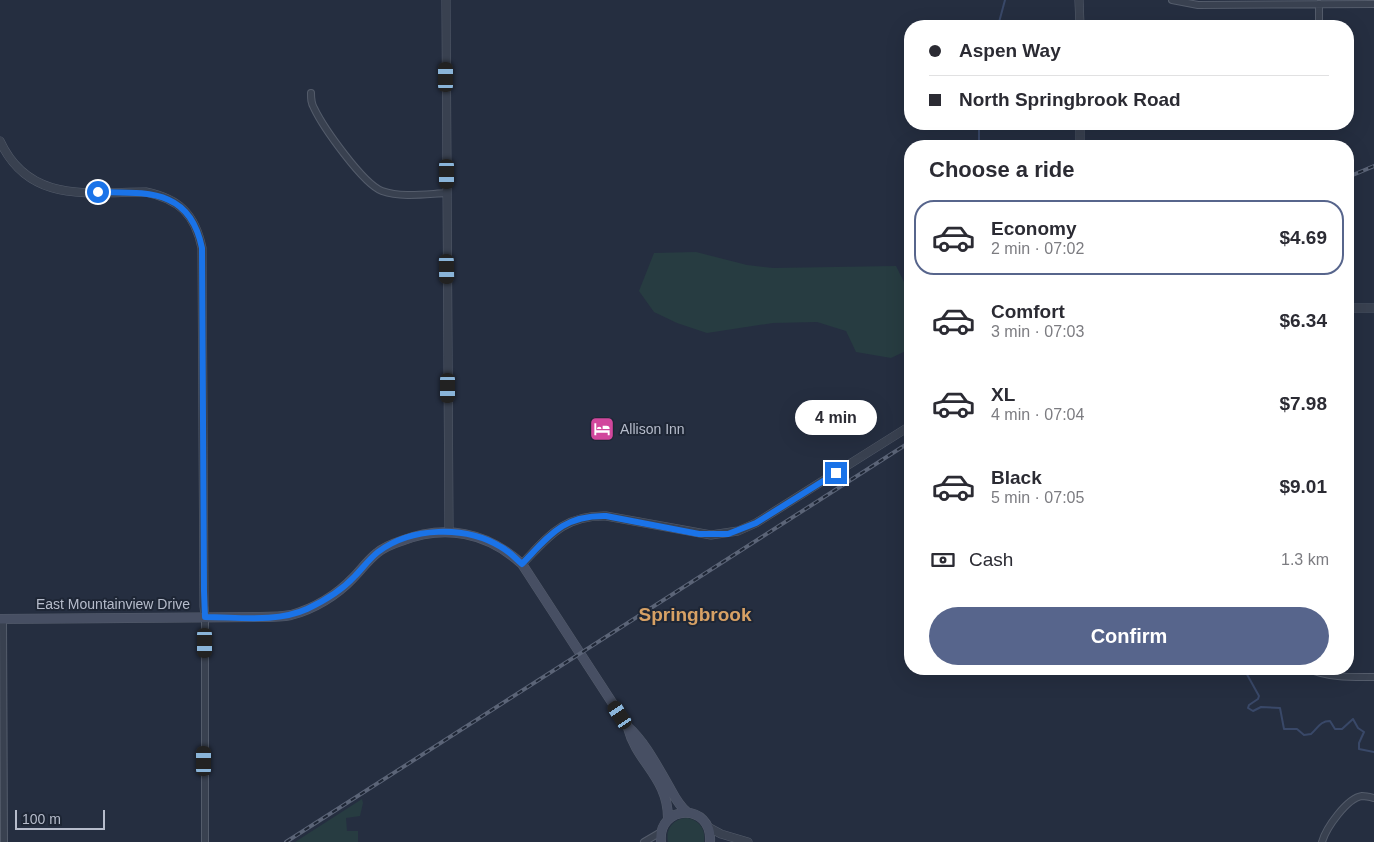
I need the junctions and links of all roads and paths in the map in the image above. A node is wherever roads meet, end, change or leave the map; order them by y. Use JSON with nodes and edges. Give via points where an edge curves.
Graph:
{"nodes":[{"id":1,"x":446,"y":0,"type":"edge"},
{"id":2,"x":1080,"y":0,"type":"edge"},
{"id":3,"x":1172,"y":0,"type":"edge"},
{"id":4,"x":1319,"y":4,"type":"junction"},
{"id":5,"x":1374,"y":4,"type":"edge"},
{"id":6,"x":1080,"y":20,"type":"edge"},
{"id":7,"x":1318,"y":20,"type":"edge"},
{"id":8,"x":312,"y":94,"type":"dead end"},
{"id":9,"x":0,"y":141,"type":"edge"},
{"id":10,"x":447,"y":193,"type":"junction"},
{"id":11,"x":1354,"y":308,"type":"edge"},
{"id":12,"x":1374,"y":308,"type":"edge"},
{"id":13,"x":904,"y":430,"type":"edge"},
{"id":14,"x":449,"y":532,"type":"junction"},
{"id":15,"x":522,"y":564,"type":"junction"},
{"id":16,"x":205,"y":617,"type":"junction"},
{"id":17,"x":2,"y":619,"type":"edge"},
{"id":18,"x":1328,"y":675,"type":"edge"},
{"id":19,"x":1374,"y":677,"type":"edge"},
{"id":20,"x":628,"y":728,"type":"junction"},
{"id":21,"x":1374,"y":798,"type":"edge"},
{"id":22,"x":687,"y":812,"type":"junction"},
{"id":23,"x":668,"y":820,"type":"junction"},
{"id":24,"x":708,"y":827,"type":"junction"},
{"id":25,"x":662,"y":832,"type":"junction"},
{"id":26,"x":4,"y":842,"type":"edge"},
{"id":27,"x":205,"y":842,"type":"edge"},
{"id":28,"x":644,"y":842,"type":"edge"},
{"id":29,"x":661,"y":842,"type":"edge"},
{"id":30,"x":710,"y":842,"type":"edge"},
{"id":31,"x":748,"y":842,"type":"edge"},
{"id":32,"x":1322,"y":842,"type":"edge"}],
"edges":[{"from":1,"to":10,"type":"street"},
{"from":2,"to":6,"type":"street"},
{"from":3,"to":4,"type":"street","via":[[1198,5]]},
{"from":4,"to":5,"type":"street"},
{"from":4,"to":7,"type":"street"},
{"from":8,"to":10,"type":"street","via":[[314,109],[330,134],[373,187],[394,194]]},
{"from":9,"to":16,"type":"street","via":[[13,164],[43,186],[66,191],[159,195],[181,206],[200,234]]},
{"from":10,"to":14,"type":"street"},
{"from":11,"to":12,"type":"street"},
{"from":13,"to":15,"type":"street","via":[[756,523],[738,531],[720,535],[699,534],[606,516],[582,517],[553,532]]},
{"from":14,"to":15,"type":"main road","name":"East Mountainview Drive","via":[[461,532],[501,546]]},
{"from":14,"to":16,"type":"main road","name":"East Mountainview Drive","via":[[422,534],[388,546],[333,594],[298,612],[278,617]]},
{"from":15,"to":20,"type":"main road","name":"East Mountainview Drive"},
{"from":16,"to":17,"type":"main road","name":"East Mountainview Drive"},
{"from":16,"to":27,"type":"street"},
{"from":17,"to":26,"type":"street"},
{"from":18,"to":19,"type":"street"},
{"from":20,"to":22,"type":"main road","via":[[636,735],[677,802]]},
{"from":20,"to":23,"type":"main road","via":[[664,792]]},
{"from":21,"to":32,"type":"street","via":[[1362,796],[1354,799],[1328,827]]},
{"from":22,"to":23,"type":"main road"},
{"from":22,"to":24,"type":"main road","via":[[699,816]]},
{"from":23,"to":25,"type":"main road"},
{"from":24,"to":30,"type":"main road"},
{"from":24,"to":31,"type":"street"},
{"from":25,"to":28,"type":"street"},
{"from":25,"to":29,"type":"main road"}]}
